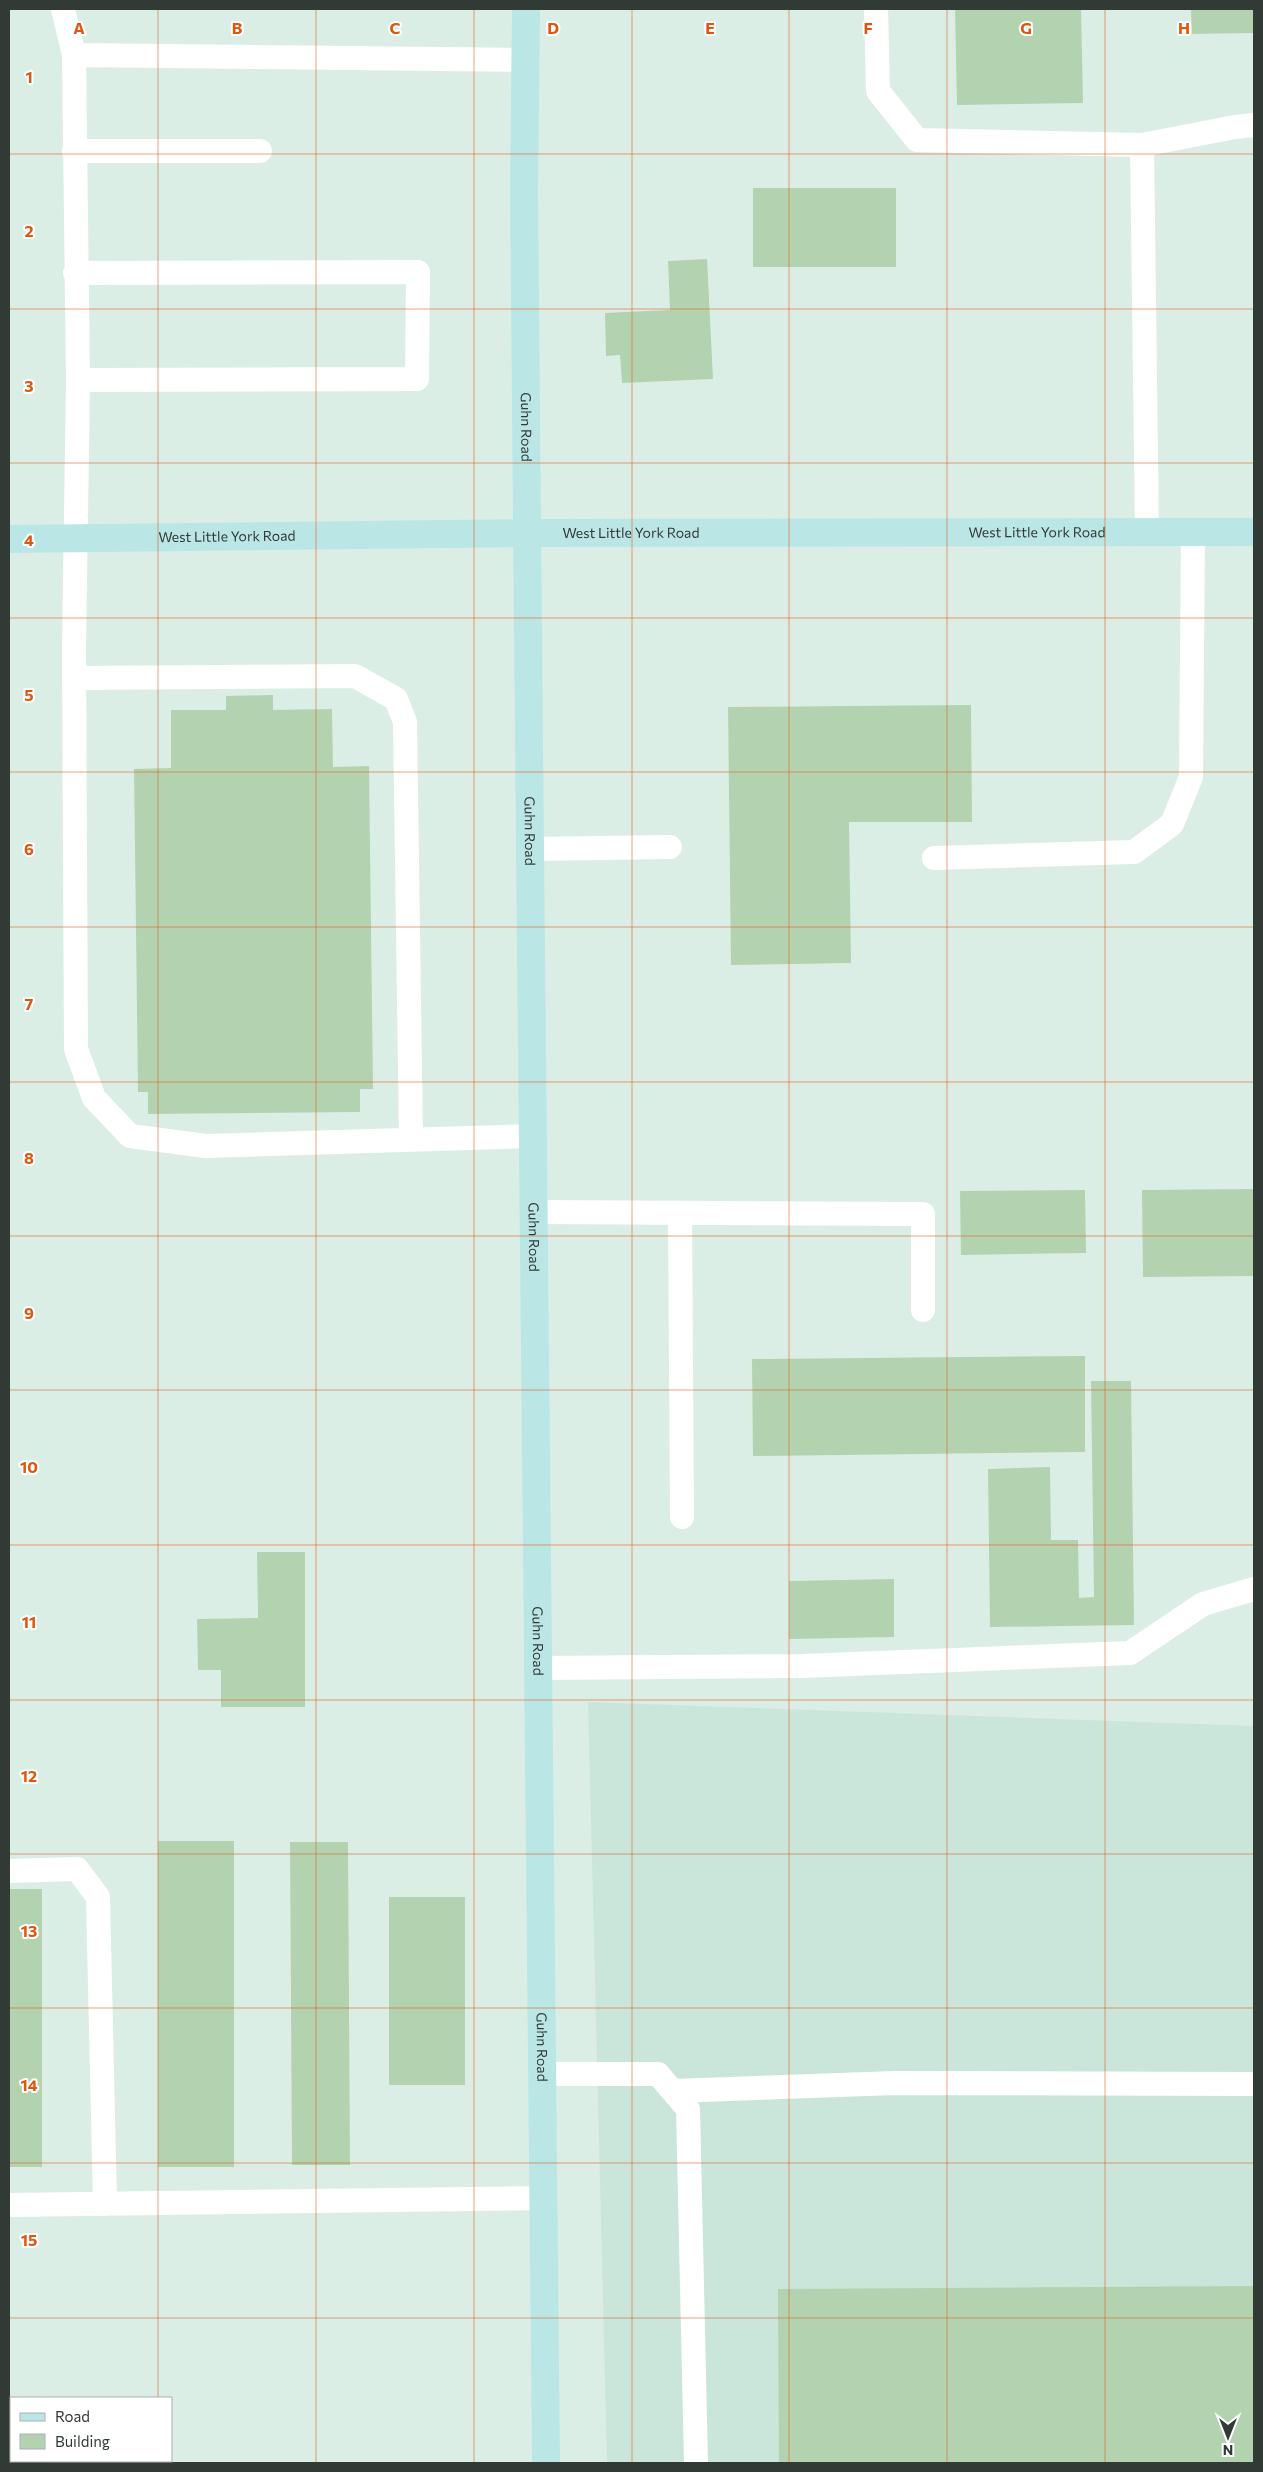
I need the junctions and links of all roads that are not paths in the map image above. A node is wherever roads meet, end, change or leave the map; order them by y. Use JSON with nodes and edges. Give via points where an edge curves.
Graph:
{"nodes":[{"id":1,"x":63,"y":9,"type":"edge"},
{"id":2,"x":526,"y":9,"type":"edge"},
{"id":3,"x":876,"y":9,"type":"edge"},
{"id":4,"x":74,"y":55,"type":"junction"},
{"id":5,"x":525,"y":60,"type":"junction"},
{"id":6,"x":1254,"y":126,"type":"edge"},
{"id":7,"x":1142,"y":145,"type":"junction"},
{"id":8,"x":74,"y":151,"type":"junction"},
{"id":9,"x":260,"y":151,"type":"dead end"},
{"id":10,"x":75,"y":273,"type":"junction"},
{"id":11,"x":78,"y":380,"type":"junction"},
{"id":12,"x":1147,"y":532,"type":"junction"},
{"id":13,"x":1193,"y":532,"type":"junction"},
{"id":14,"x":1254,"y":532,"type":"edge"},
{"id":15,"x":527,"y":533,"type":"junction"},
{"id":16,"x":9,"y":539,"type":"edge"},
{"id":17,"x":76,"y":539,"type":"junction"},
{"id":18,"x":74,"y":678,"type":"junction"},
{"id":19,"x":670,"y":847,"type":"dead end"},
{"id":20,"x":530,"y":849,"type":"junction"},
{"id":21,"x":934,"y":858,"type":"dead end"},
{"id":22,"x":533,"y":1136,"type":"junction"},
{"id":23,"x":411,"y":1139,"type":"junction"},
{"id":24,"x":534,"y":1212,"type":"junction"},
{"id":25,"x":680,"y":1214,"type":"junction"},
{"id":26,"x":923,"y":1310,"type":"dead end"},
{"id":27,"x":682,"y":1517,"type":"dead end"},
{"id":28,"x":1254,"y":1588,"type":"edge"},
{"id":29,"x":538,"y":1668,"type":"junction"},
{"id":30,"x":9,"y":1870,"type":"edge"},
{"id":31,"x":542,"y":2074,"type":"junction"},
{"id":32,"x":1254,"y":2084,"type":"edge"},
{"id":33,"x":672,"y":2091,"type":"junction"},
{"id":34,"x":544,"y":2198,"type":"junction"},
{"id":35,"x":105,"y":2204,"type":"junction"},
{"id":36,"x":9,"y":2205,"type":"edge"},
{"id":37,"x":546,"y":2463,"type":"edge"},
{"id":38,"x":696,"y":2463,"type":"edge"}],
"edges":[{"from":1,"to":4,"type":"lane"},
{"from":2,"to":5,"type":"street","name":"Guhn Road"},
{"from":3,"to":7,"type":"lane","via":[[878,91],[917,140]]},
{"from":4,"to":5,"type":"lane"},
{"from":4,"to":8,"type":"lane"},
{"from":5,"to":15,"type":"street","name":"Guhn Road"},
{"from":6,"to":7,"type":"lane"},
{"from":7,"to":12,"type":"lane"},
{"from":8,"to":9,"type":"lane"},
{"from":8,"to":10,"type":"lane"},
{"from":10,"to":11,"type":"lane"},
{"from":10,"to":11,"type":"lane","via":[[418,272],[417,379]]},
{"from":11,"to":17,"type":"lane"},
{"from":12,"to":13,"type":"street","name":"West Little York Road"},
{"from":12,"to":15,"type":"street","name":"West Little York Road"},
{"from":13,"to":14,"type":"street","name":"West Little York Road"},
{"from":13,"to":21,"type":"lane","via":[[1191,777],[1172,824],[1134,852]]},
{"from":15,"to":17,"type":"street","name":"West Little York Road"},
{"from":15,"to":20,"type":"street","name":"Guhn Road"},
{"from":16,"to":17,"type":"street","name":"West Little York Road"},
{"from":17,"to":18,"type":"lane"},
{"from":18,"to":23,"type":"lane","via":[[76,1049],[94,1098],[130,1136],[196,1145]]},
{"from":18,"to":23,"type":"lane","via":[[355,676],[396,698],[405,722]]},
{"from":19,"to":20,"type":"lane"},
{"from":20,"to":22,"type":"street","name":"Guhn Road"},
{"from":22,"to":23,"type":"lane"},
{"from":22,"to":24,"type":"street","name":"Guhn Road"},
{"from":24,"to":25,"type":"lane"},
{"from":24,"to":29,"type":"street","name":"Guhn Road"},
{"from":25,"to":26,"type":"lane","via":[[923,1214]]},
{"from":25,"to":27,"type":"lane"},
{"from":28,"to":29,"type":"lane","via":[[1203,1604],[1130,1653],[802,1666]]},
{"from":29,"to":31,"type":"street","name":"Guhn Road"},
{"from":30,"to":35,"type":"lane","via":[[77,1869],[98,1897]]},
{"from":31,"to":33,"type":"lane","via":[[658,2074]]},
{"from":31,"to":34,"type":"street","name":"Guhn Road"},
{"from":32,"to":33,"type":"lane","via":[[895,2083]]},
{"from":33,"to":38,"type":"lane","via":[[688,2109]]},
{"from":34,"to":35,"type":"lane"},
{"from":34,"to":37,"type":"street","name":"Guhn Road"},
{"from":35,"to":36,"type":"lane"}]}
